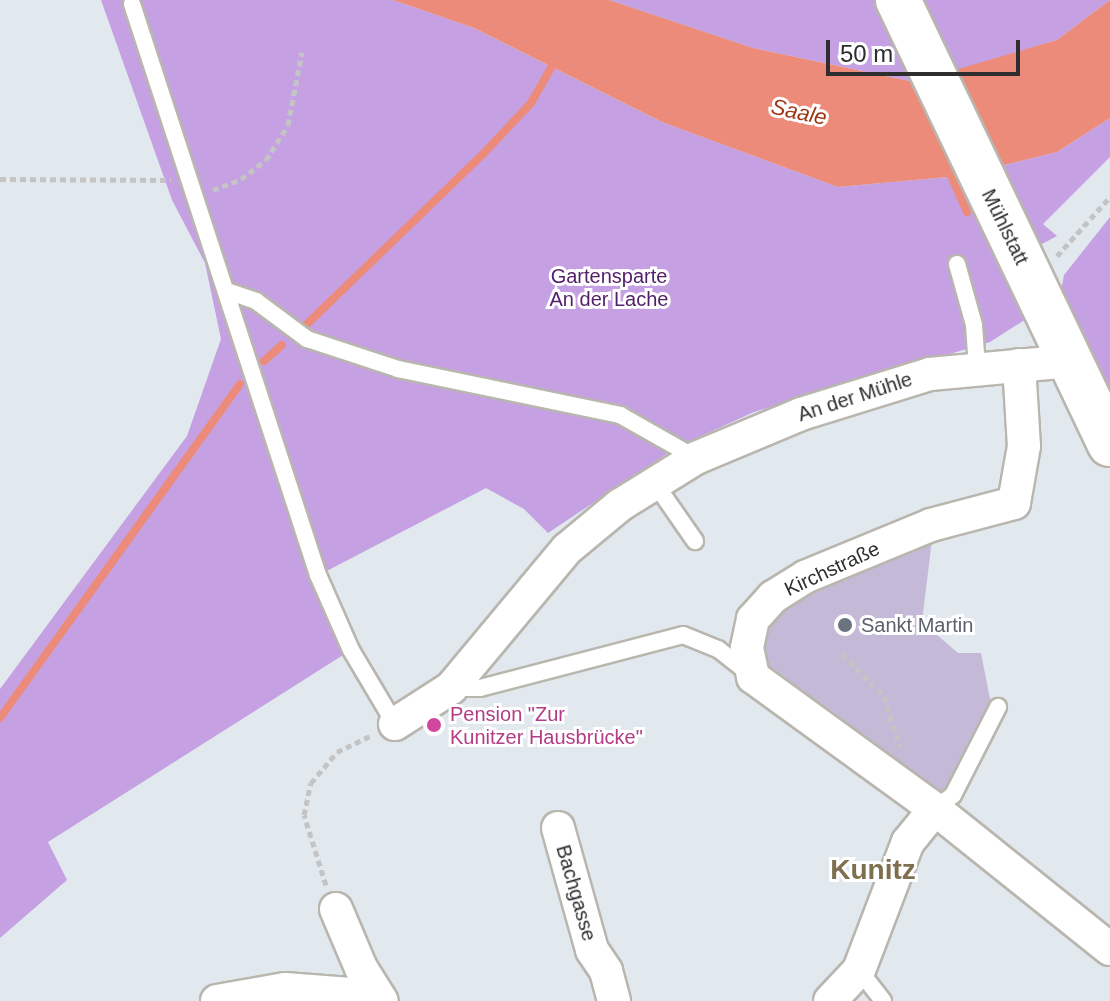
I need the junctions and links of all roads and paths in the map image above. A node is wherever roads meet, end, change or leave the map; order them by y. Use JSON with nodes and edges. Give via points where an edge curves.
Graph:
{"nodes":[{"id":1,"x":132,"y":4,"type":"dead end"},
{"id":2,"x":900,"y":5,"type":"edge"},
{"id":3,"x":302,"y":52,"type":"dead end"},
{"id":4,"x":0,"y":179,"type":"edge"},
{"id":5,"x":194,"y":187,"type":"junction"},
{"id":6,"x":1110,"y":197,"type":"edge"},
{"id":7,"x":957,"y":264,"type":"dead end"},
{"id":8,"x":1032,"y":283,"type":"junction"},
{"id":9,"x":230,"y":292,"type":"junction"},
{"id":10,"x":1070,"y":361,"type":"junction"},
{"id":11,"x":1019,"y":365,"type":"junction"},
{"id":12,"x":977,"y":368,"type":"junction"},
{"id":13,"x":1110,"y":444,"type":"edge"},
{"id":14,"x":696,"y":458,"type":"junction"},
{"id":15,"x":654,"y":482,"type":"junction"},
{"id":16,"x":695,"y":541,"type":"dead end"},
{"id":17,"x":842,"y":654,"type":"dead end"},
{"id":18,"x":753,"y":677,"type":"junction"},
{"id":19,"x":451,"y":688,"type":"junction"},
{"id":20,"x":998,"y":707,"type":"dead end"},
{"id":21,"x":395,"y":724,"type":"junction"},
{"id":22,"x":898,"y":785,"type":"junction"},
{"id":23,"x":935,"y":809,"type":"junction"},
{"id":24,"x":558,"y":828,"type":"dead end"},
{"id":25,"x":336,"y":909,"type":"joint"},
{"id":26,"x":1110,"y":949,"type":"edge"},
{"id":27,"x":859,"y":970,"type":"junction"},
{"id":28,"x":380,"y":999,"type":"edge"},
{"id":29,"x":217,"y":1001,"type":"edge"},
{"id":30,"x":614,"y":1001,"type":"edge"},
{"id":31,"x":830,"y":1001,"type":"edge"},
{"id":32,"x":883,"y":1001,"type":"edge"}],
"edges":[{"from":1,"to":5,"type":"lane"},
{"from":2,"to":8,"type":"street","name":"Mühlstatt"},
{"from":3,"to":5,"type":"path","via":[[288,125],[266,160],[241,179]]},
{"from":4,"to":5,"type":"path"},
{"from":5,"to":9,"type":"lane"},
{"from":6,"to":8,"type":"path"},
{"from":7,"to":12,"type":"lane","via":[[974,325]]},
{"from":8,"to":10,"type":"street","name":"Mühlstatt"},
{"from":9,"to":14,"type":"lane","via":[[256,301],[307,339],[398,369],[620,415]]},
{"from":9,"to":21,"type":"lane","via":[[318,575],[351,650]]},
{"from":10,"to":11,"type":"street","name":"An der Mühle"},
{"from":10,"to":13,"type":"street","name":"Mühlstatt"},
{"from":11,"to":12,"type":"street","name":"An der Mühle"},
{"from":11,"to":18,"type":"street","name":"Kirchstraße","via":[[1024,446],[1014,503],[931,525],[805,577],[773,597],[753,619],[747,648]]},
{"from":12,"to":14,"type":"street","name":"An der Mühle","via":[[891,384]]},
{"from":14,"to":15,"type":"street","name":"An der Mühle"},
{"from":15,"to":16,"type":"lane"},
{"from":15,"to":19,"type":"street","name":"An der Mühle","via":[[567,549]]},
{"from":17,"to":22,"type":"path","via":[[873,681],[893,715],[901,757]]},
{"from":18,"to":19,"type":"lane","via":[[718,649],[683,635],[480,688]]},
{"from":18,"to":22,"type":"street"},
{"from":19,"to":21,"type":"street","name":"An der Mühle"},
{"from":20,"to":23,"type":"lane","via":[[983,746],[953,795]]},
{"from":21,"to":25,"type":"path","via":[[337,752],[311,783],[304,815]]},
{"from":22,"to":23,"type":"street"},
{"from":23,"to":26,"type":"street"},
{"from":23,"to":27,"type":"street","via":[[908,842]]},
{"from":24,"to":30,"type":"street","name":"Bachgasse","via":[[592,950],[606,971]]},
{"from":25,"to":28,"type":"street"},
{"from":27,"to":31,"type":"street"},
{"from":27,"to":32,"type":"lane"},
{"from":28,"to":29,"type":"street","via":[[285,989]]}]}
